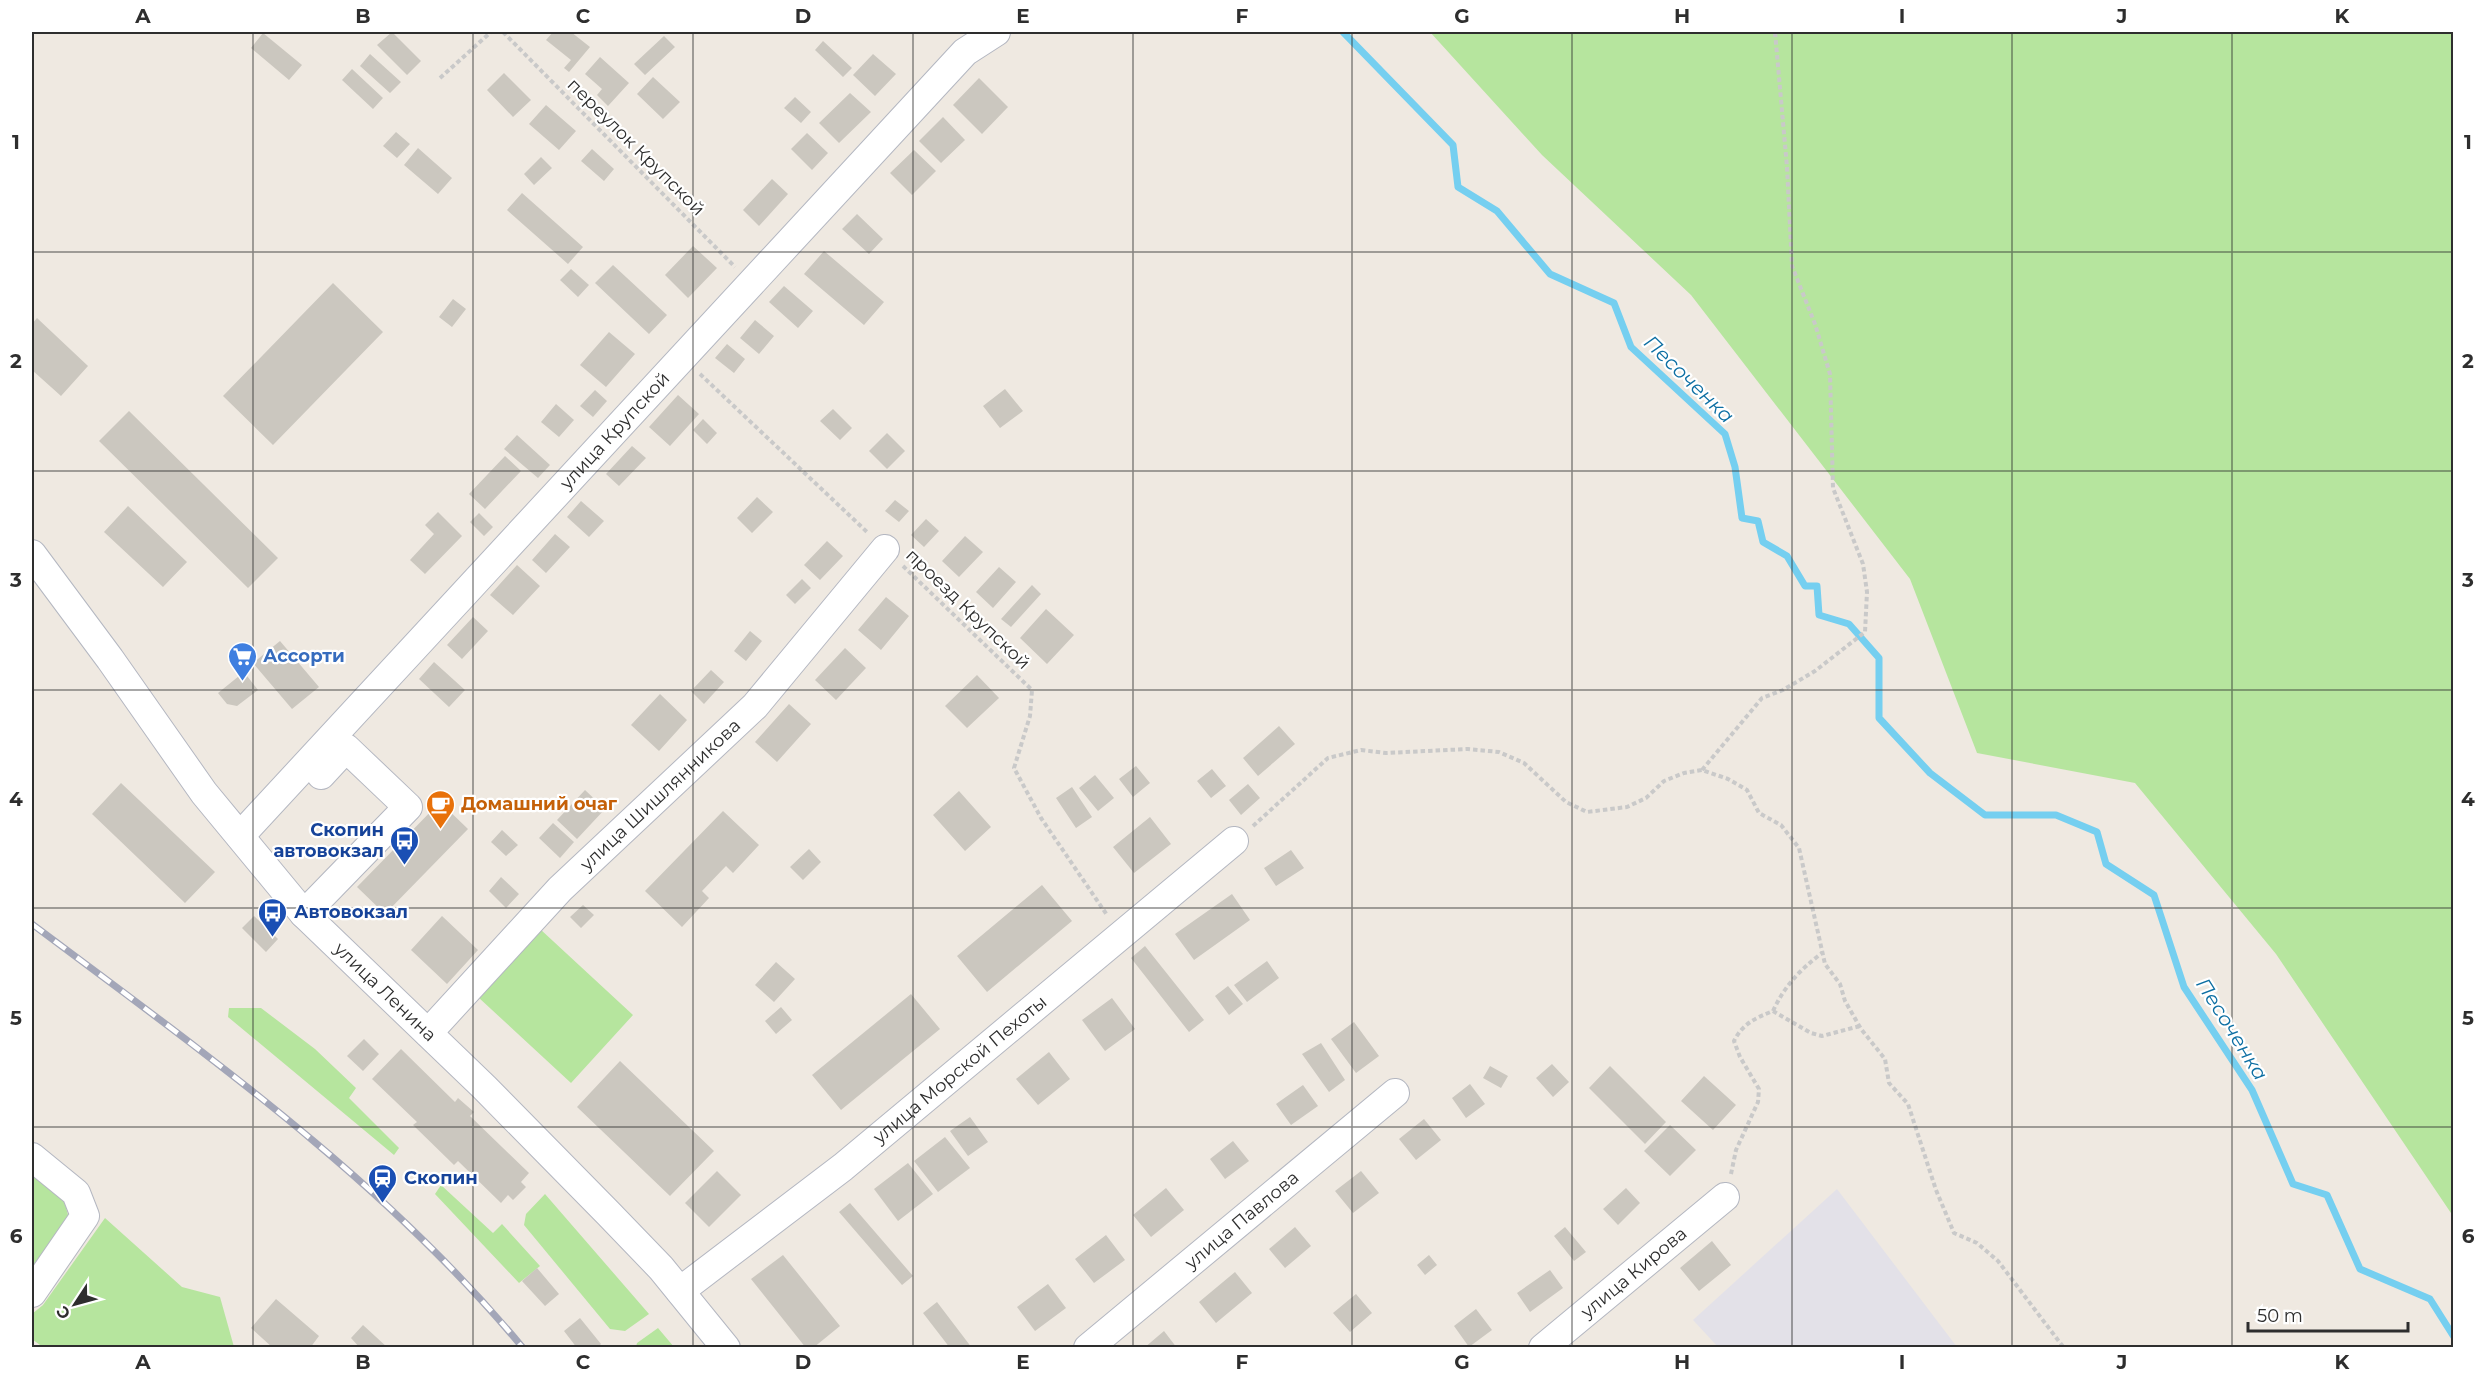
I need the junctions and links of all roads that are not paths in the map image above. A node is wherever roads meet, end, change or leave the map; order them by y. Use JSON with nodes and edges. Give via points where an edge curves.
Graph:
{"nodes":[{"id":1,"x":996,"y":32,"type":"edge"},
{"id":2,"x":885,"y":549,"type":"road end"},
{"id":3,"x":32,"y":554,"type":"edge"},
{"id":4,"x":1234,"y":841,"type":"road end"},
{"id":5,"x":246,"y":843,"type":"junction"},
{"id":6,"x":304,"y":914,"type":"junction"},
{"id":7,"x":428,"y":1033,"type":"junction"},
{"id":8,"x":1395,"y":1093,"type":"dead end"},
{"id":9,"x":32,"y":1157,"type":"edge"},
{"id":10,"x":1725,"y":1197,"type":"road end"},
{"id":11,"x":680,"y":1291,"type":"junction"},
{"id":12,"x":32,"y":1293,"type":"edge"},
{"id":13,"x":726,"y":1347,"type":"edge"},
{"id":14,"x":1088,"y":1347,"type":"edge"},
{"id":15,"x":1543,"y":1347,"type":"edge"}],
"edges":[{"from":1,"to":5,"type":"street","name":"улица Крупской","via":[[965,52],[750,282]]},
{"from":2,"to":7,"type":"street","name":"улица Шишлянникова","via":[[755,706],[560,889]]},
{"from":3,"to":5,"type":"street","name":"улица Ленина","via":[[204,793]]},
{"from":4,"to":11,"type":"street","name":"улица Морской Пехоты","via":[[843,1167]]},
{"from":5,"to":6,"type":"street","name":"улица Ленина"},
{"from":5,"to":6,"type":"street","via":[[346,748],[408,807]]},
{"from":6,"to":7,"type":"street","name":"улица Ленина"},
{"from":7,"to":11,"type":"street","name":"улица Ленина","via":[[616,1221]]},
{"from":8,"to":14,"type":"street","name":"улица Павлова"},
{"from":9,"to":12,"type":"street","via":[[76,1193],[85,1216]]},
{"from":10,"to":15,"type":"street","name":"улица Кирова"},
{"from":11,"to":13,"type":"street","name":"улица Ленина"}]}
